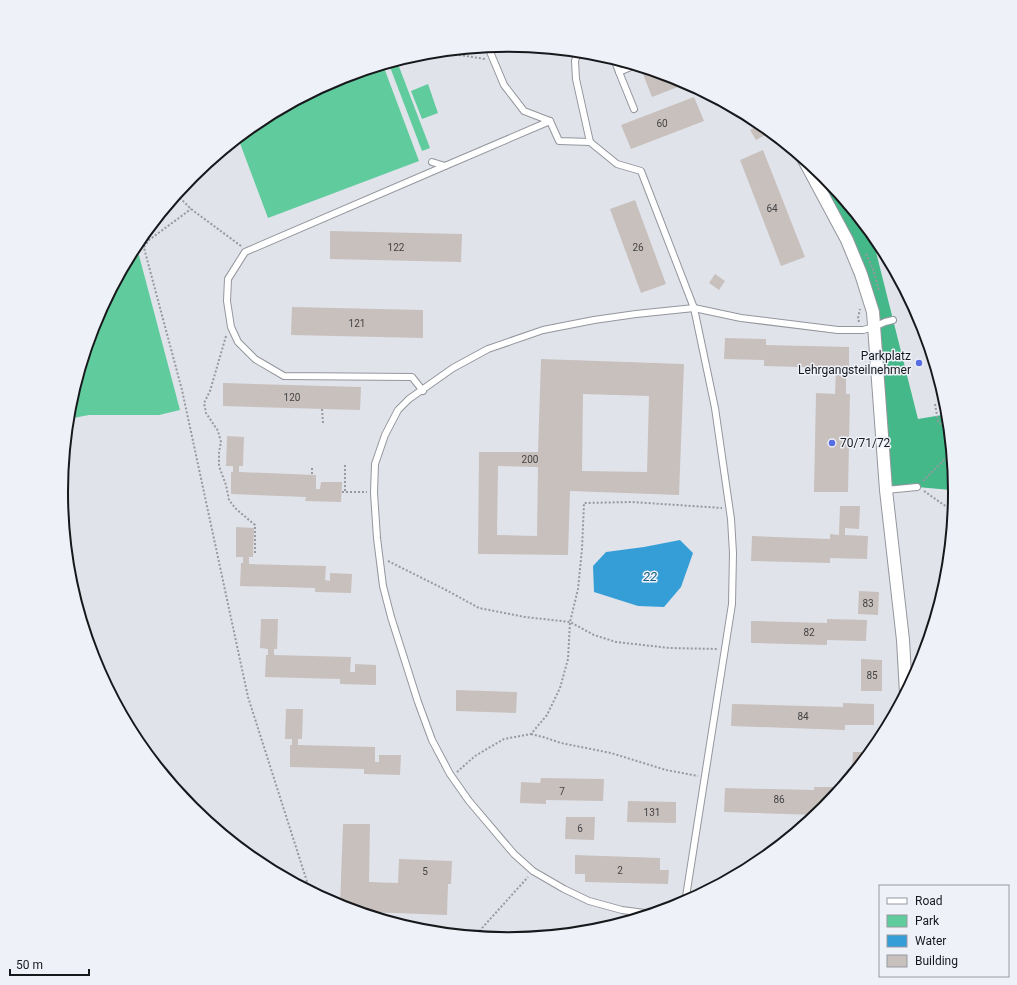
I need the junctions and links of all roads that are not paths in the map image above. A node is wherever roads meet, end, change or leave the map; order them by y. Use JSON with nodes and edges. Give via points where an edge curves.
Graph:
{"nodes":[{"id":1,"x":490,"y":53,"type":"edge"},
{"id":2,"x":576,"y":57,"type":"edge"},
{"id":3,"x":616,"y":65,"type":"edge"},
{"id":4,"x":627,"y":68,"type":"edge"},
{"id":5,"x":619,"y":72,"type":"junction"},
{"id":6,"x":634,"y":109,"type":"dead end"},
{"id":7,"x":550,"y":122,"type":"junction"},
{"id":8,"x":590,"y":142,"type":"junction"},
{"id":9,"x":432,"y":162,"type":"dead end"},
{"id":10,"x":445,"y":166,"type":"junction"},
{"id":11,"x":810,"y":172,"type":"edge"},
{"id":12,"x":694,"y":308,"type":"junction"},
{"id":13,"x":893,"y":320,"type":"dead end"},
{"id":14,"x":868,"y":329,"type":"junction"},
{"id":15,"x":423,"y":390,"type":"junction"},
{"id":16,"x":917,"y":487,"type":"road end"},
{"id":17,"x":886,"y":490,"type":"junction"},
{"id":18,"x":905,"y":684,"type":"edge"},
{"id":19,"x":686,"y":895,"type":"edge"},
{"id":20,"x":641,"y":913,"type":"edge"}],
"edges":[{"from":1,"to":7,"type":"lane","via":[[504,85],[524,111]]},
{"from":2,"to":8,"type":"lane","via":[[576,79]]},
{"from":3,"to":5,"type":"lane"},
{"from":4,"to":5,"type":"lane"},
{"from":5,"to":6,"type":"lane"},
{"from":7,"to":8,"type":"lane","via":[[559,140]]},
{"from":7,"to":10,"type":"lane"},
{"from":8,"to":12,"type":"lane","via":[[617,164],[641,171]]},
{"from":9,"to":10,"type":"lane"},
{"from":10,"to":15,"type":"lane","via":[[245,252],[228,279],[227,301],[238,342],[255,359],[284,376],[412,378]]},
{"from":11,"to":14,"type":"street","via":[[850,247],[861,274],[873,312]]},
{"from":12,"to":14,"type":"lane","via":[[788,324],[838,330]]},
{"from":12,"to":15,"type":"lane","via":[[594,320],[543,330],[488,349],[453,368]]},
{"from":12,"to":19,"type":"lane","via":[[715,408],[730,508],[733,553],[732,604]]},
{"from":13,"to":14,"type":"lane"},
{"from":14,"to":17,"type":"street"},
{"from":15,"to":20,"type":"lane","via":[[398,410],[385,435],[375,464],[374,493],[383,586],[432,740],[452,777],[469,801],[514,854],[533,872],[589,901]]},
{"from":16,"to":17,"type":"lane"},
{"from":17,"to":18,"type":"street"}]}
